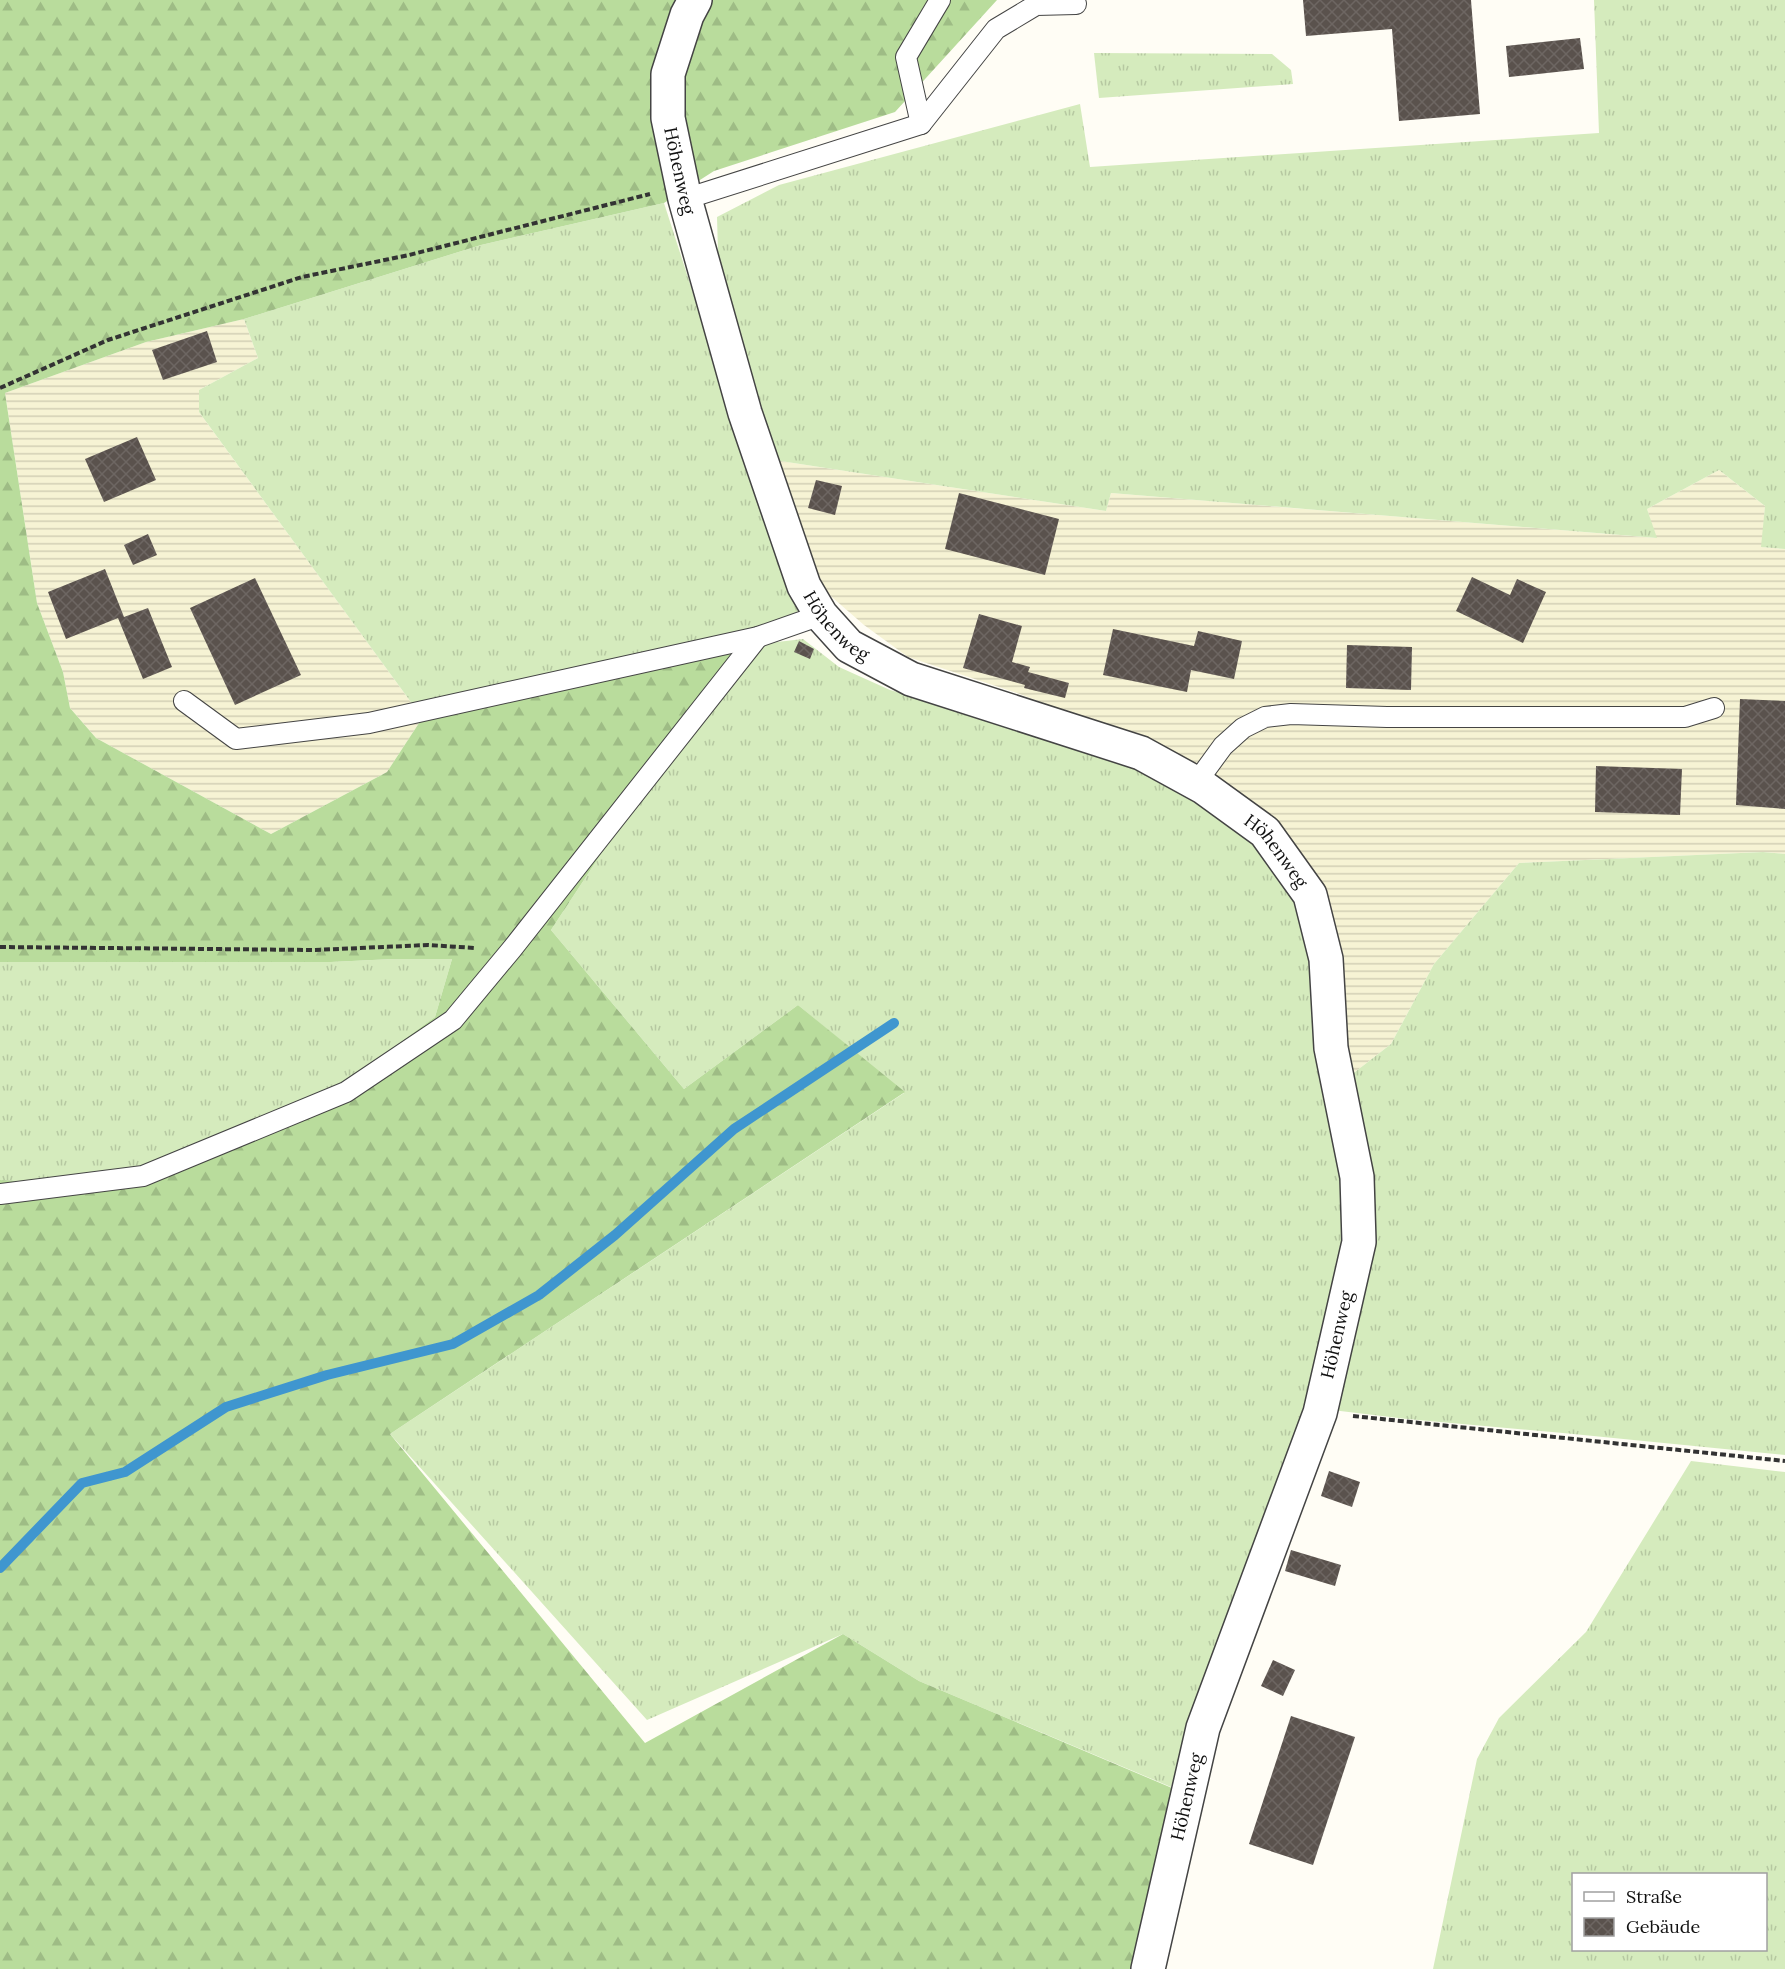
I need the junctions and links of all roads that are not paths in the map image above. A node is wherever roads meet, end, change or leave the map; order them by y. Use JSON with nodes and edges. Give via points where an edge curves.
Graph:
{"nodes":[{"id":1,"x":695,"y":0,"type":"edge"},
{"id":2,"x":940,"y":0,"type":"edge"},
{"id":3,"x":1076,"y":4,"type":"dead end"},
{"id":4,"x":921,"y":124,"type":"junction"},
{"id":5,"x":684,"y":192,"type":"junction"},
{"id":6,"x":821,"y":615,"type":"junction"},
{"id":7,"x":758,"y":637,"type":"junction"},
{"id":8,"x":184,"y":701,"type":"dead end"},
{"id":9,"x":1714,"y":708,"type":"dead end"},
{"id":10,"x":1196,"y":783,"type":"junction"},
{"id":11,"x":0,"y":1194,"type":"edge"},
{"id":12,"x":1148,"y":1969,"type":"edge"}],
"edges":[{"from":1,"to":5,"type":"street","name":"Höhenweg","via":[[668,74],[668,118]]},
{"from":2,"to":4,"type":"lane","via":[[906,57]]},
{"from":3,"to":4,"type":"lane","via":[[1036,5],[996,29]]},
{"from":4,"to":5,"type":"lane"},
{"from":5,"to":6,"type":"street","name":"Höhenweg","via":[[745,413],[804,586]]},
{"from":6,"to":7,"type":"lane"},
{"from":6,"to":10,"type":"street","name":"Höhenweg","via":[[849,646],[911,679],[1141,753]]},
{"from":7,"to":8,"type":"lane","via":[[369,723],[236,739]]},
{"from":7,"to":11,"type":"lane","via":[[453,1020],[346,1092],[143,1176]]},
{"from":9,"to":10,"type":"lane","via":[[1685,717],[1265,717],[1243,728],[1223,746]]},
{"from":10,"to":12,"type":"street","name":"Höhenweg","via":[[1265,832],[1310,895],[1326,959],[1331,1048],[1356,1177],[1359,1242],[1320,1413],[1203,1728]]}]}
